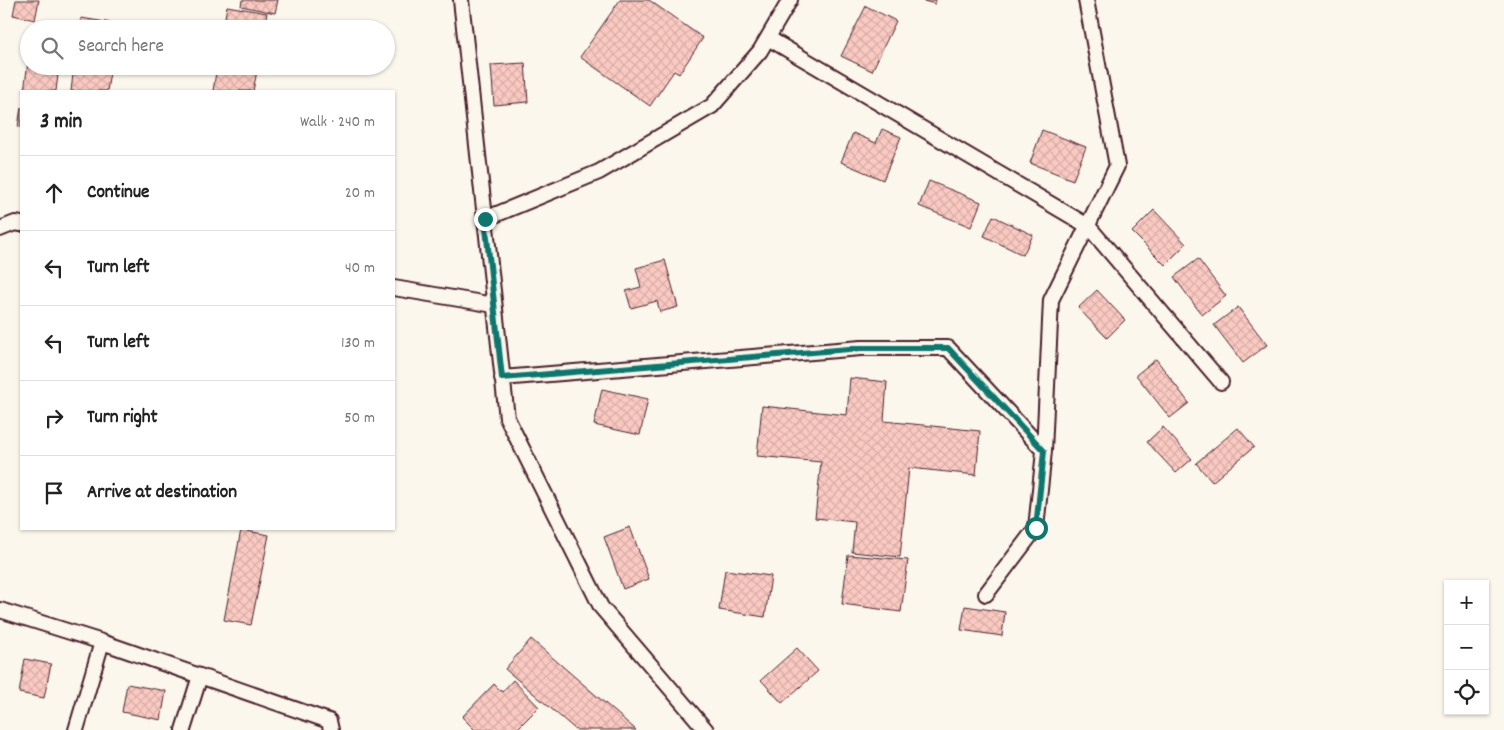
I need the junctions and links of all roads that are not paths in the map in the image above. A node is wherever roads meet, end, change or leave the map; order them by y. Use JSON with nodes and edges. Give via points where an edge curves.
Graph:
{"nodes":[{"id":1,"x":460,"y":0,"type":"edge"},
{"id":2,"x":790,"y":0,"type":"edge"},
{"id":3,"x":1086,"y":0,"type":"edge"},
{"id":4,"x":768,"y":38,"type":"junction"},
{"id":5,"x":485,"y":219,"type":"junction"},
{"id":6,"x":20,"y":224,"type":"edge"},
{"id":7,"x":1088,"y":226,"type":"junction"},
{"id":8,"x":0,"y":229,"type":"edge"},
{"id":9,"x":395,"y":288,"type":"edge"},
{"id":10,"x":494,"y":305,"type":"junction"},
{"id":11,"x":502,"y":378,"type":"junction"},
{"id":12,"x":1221,"y":382,"type":"dead end"},
{"id":13,"x":1044,"y":451,"type":"junction"},
{"id":14,"x":986,"y":594,"type":"dead end"},
{"id":15,"x":0,"y":610,"type":"edge"},
{"id":16,"x":102,"y":642,"type":"junction"},
{"id":17,"x":200,"y":676,"type":"junction"},
{"id":18,"x":76,"y":730,"type":"edge"},
{"id":19,"x":183,"y":730,"type":"edge"},
{"id":20,"x":331,"y":730,"type":"edge"},
{"id":21,"x":706,"y":730,"type":"edge"}],
"edges":[{"from":1,"to":5,"type":"lane"},
{"from":2,"to":4,"type":"lane"},
{"from":3,"to":7,"type":"lane","via":[[1117,166]]},
{"from":4,"to":5,"type":"lane","via":[[712,106],[599,172]]},
{"from":4,"to":7,"type":"lane"},
{"from":5,"to":10,"type":"lane"},
{"from":6,"to":8,"type":"lane"},
{"from":7,"to":12,"type":"lane"},
{"from":7,"to":13,"type":"lane","via":[[1051,300]]},
{"from":9,"to":10,"type":"lane"},
{"from":10,"to":11,"type":"lane"},
{"from":11,"to":13,"type":"lane","via":[[861,348],[948,348]]},
{"from":11,"to":21,"type":"lane","via":[[507,418],[601,607]]},
{"from":13,"to":14,"type":"lane","via":[[1036,528]]},
{"from":15,"to":16,"type":"lane"},
{"from":16,"to":17,"type":"lane"},
{"from":16,"to":18,"type":"lane"},
{"from":17,"to":19,"type":"lane"},
{"from":17,"to":20,"type":"lane","via":[[329,721]]}]}
